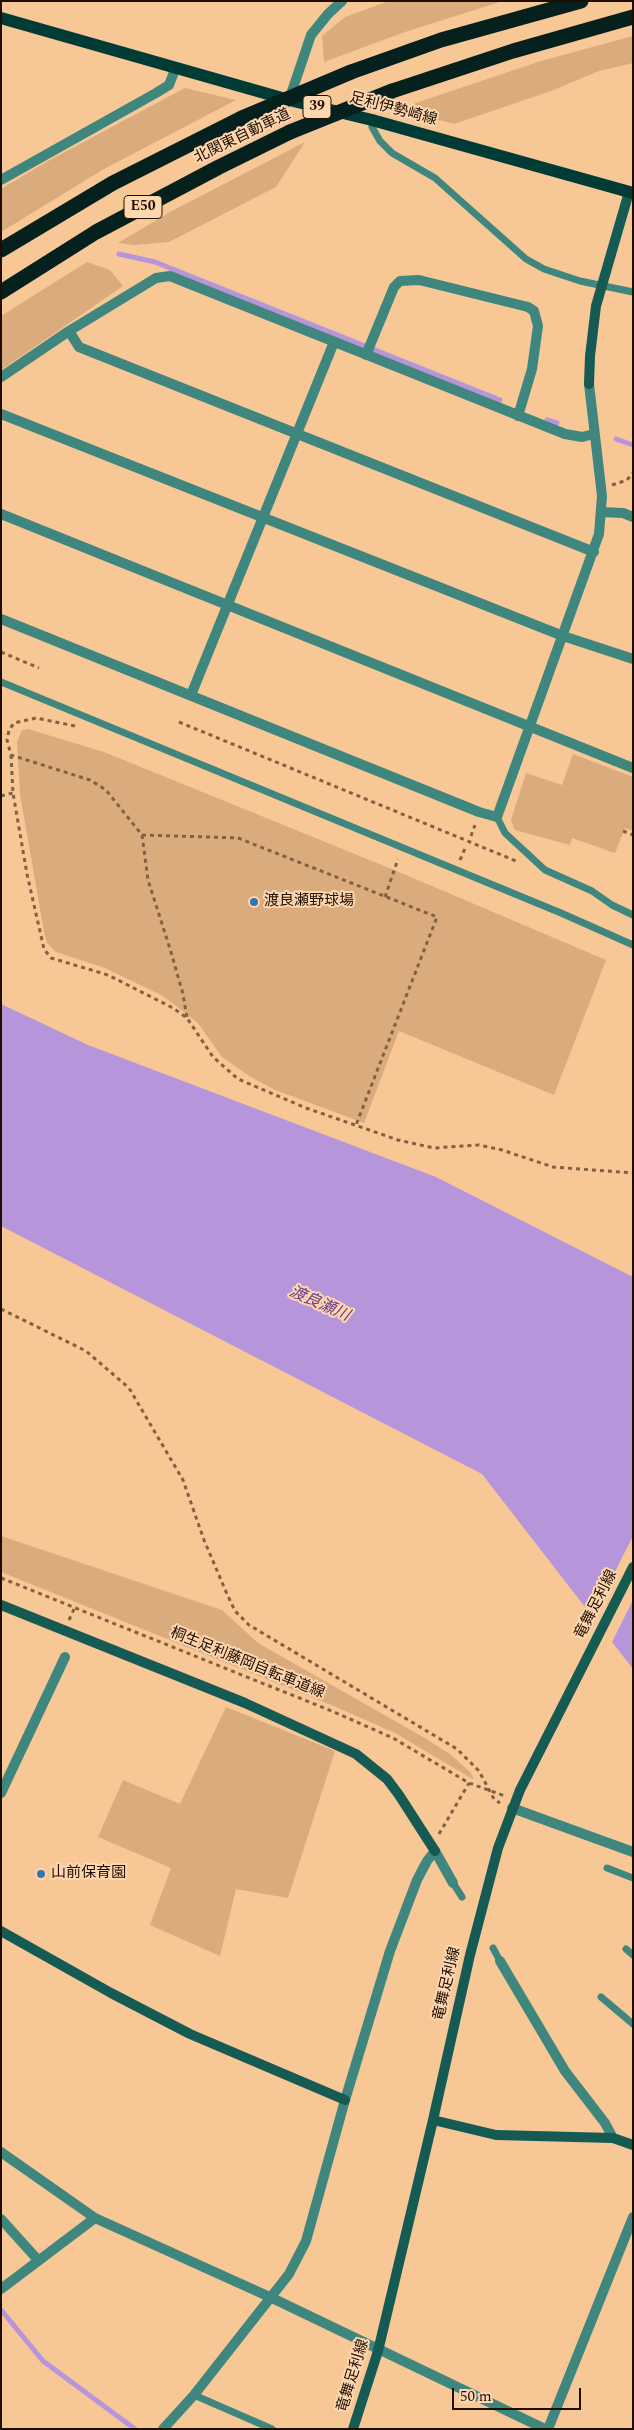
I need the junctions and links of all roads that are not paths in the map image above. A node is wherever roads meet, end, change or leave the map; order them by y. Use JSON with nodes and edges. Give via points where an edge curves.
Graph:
{"nodes":[{"id":1,"x":342,"y":1,"type":"edge"},
{"id":2,"x":582,"y":1,"type":"edge"},
{"id":3,"x":633,"y":17,"type":"edge"},
{"id":4,"x":1,"y":18,"type":"edge"},
{"id":5,"x":176,"y":67,"type":"junction"},
{"id":6,"x":289,"y":100,"type":"junction"},
{"id":7,"x":372,"y":120,"type":"junction"},
{"id":8,"x":1,"y":180,"type":"edge"},
{"id":9,"x":631,"y":192,"type":"edge"},
{"id":10,"x":1,"y":250,"type":"edge"},
{"id":11,"x":603,"y":286,"type":"junction"},
{"id":12,"x":1,"y":292,"type":"edge"},
{"id":13,"x":633,"y":292,"type":"edge"},
{"id":14,"x":69,"y":331,"type":"junction"},
{"id":15,"x":334,"y":342,"type":"junction"},
{"id":16,"x":366,"y":355,"type":"junction"},
{"id":17,"x":1,"y":377,"type":"edge"},
{"id":18,"x":1,"y":414,"type":"edge"},
{"id":19,"x":518,"y":416,"type":"junction"},
{"id":20,"x":297,"y":434,"type":"junction"},
{"id":21,"x":594,"y":434,"type":"junction"},
{"id":22,"x":602,"y":512,"type":"junction"},
{"id":23,"x":1,"y":514,"type":"edge"},
{"id":24,"x":264,"y":517,"type":"junction"},
{"id":25,"x":633,"y":517,"type":"edge"},
{"id":26,"x":594,"y":552,"type":"junction"},
{"id":27,"x":228,"y":605,"type":"junction"},
{"id":28,"x":1,"y":619,"type":"edge"},
{"id":29,"x":563,"y":636,"type":"junction"},
{"id":30,"x":633,"y":659,"type":"edge"},
{"id":31,"x":1,"y":682,"type":"edge"},
{"id":32,"x":191,"y":695,"type":"junction"},
{"id":33,"x":530,"y":727,"type":"junction"},
{"id":34,"x":633,"y":768,"type":"edge"},
{"id":35,"x":497,"y":817,"type":"junction"},
{"id":36,"x":633,"y":915,"type":"edge"},
{"id":37,"x":633,"y":945,"type":"edge"},
{"id":38,"x":633,"y":1567,"type":"edge"},
{"id":39,"x":1,"y":1605,"type":"edge"},
{"id":40,"x":65,"y":1657,"type":"dead end"},
{"id":41,"x":1,"y":1794,"type":"edge"},
{"id":42,"x":512,"y":1808,"type":"junction"},
{"id":43,"x":435,"y":1851,"type":"junction"},
{"id":44,"x":633,"y":1852,"type":"edge"},
{"id":45,"x":607,"y":1868,"type":"dead end"},
{"id":46,"x":633,"y":1878,"type":"edge"},
{"id":47,"x":453,"y":1883,"type":"joint"},
{"id":48,"x":462,"y":1897,"type":"dead end"},
{"id":49,"x":1,"y":1931,"type":"edge"},
{"id":50,"x":493,"y":1948,"type":"dead end"},
{"id":51,"x":626,"y":1949,"type":"dead end"},
{"id":52,"x":633,"y":1955,"type":"edge"},
{"id":53,"x":500,"y":1960,"type":"joint"},
{"id":54,"x":602,"y":1997,"type":"dead end"},
{"id":55,"x":633,"y":2024,"type":"edge"},
{"id":56,"x":345,"y":2100,"type":"junction"},
{"id":57,"x":433,"y":2120,"type":"junction"},
{"id":58,"x":613,"y":2138,"type":"junction"},
{"id":59,"x":633,"y":2145,"type":"edge"},
{"id":60,"x":1,"y":2152,"type":"edge"},
{"id":61,"x":633,"y":2217,"type":"edge"},
{"id":62,"x":95,"y":2218,"type":"junction"},
{"id":63,"x":1,"y":2219,"type":"edge"},
{"id":64,"x":38,"y":2260,"type":"junction"},
{"id":65,"x":1,"y":2288,"type":"edge"},
{"id":66,"x":272,"y":2298,"type":"junction"},
{"id":67,"x":378,"y":2351,"type":"junction"},
{"id":68,"x":194,"y":2395,"type":"junction"},
{"id":69,"x":523,"y":2418,"type":"junction"},
{"id":70,"x":163,"y":2429,"type":"edge"},
{"id":71,"x":272,"y":2429,"type":"edge"},
{"id":72,"x":353,"y":2429,"type":"edge"},
{"id":73,"x":520,"y":2429,"type":"edge"},
{"id":74,"x":547,"y":2429,"type":"edge"}],
"edges":[{"from":1,"to":6,"type":"street","via":[[311,35]]},
{"from":2,"to":10,"type":"highway","name":"北関東自動車道","number":"E50","bridge":true,"via":[[441,40],[351,72],[242,118],[112,183]]},
{"from":3,"to":12,"type":"highway","name":"北関東自動車道","number":"E50","bridge":true,"via":[[512,51],[392,91],[290,132],[96,232]]},
{"from":4,"to":5,"type":"main road","name":"足利伊勢崎線","number":"39"},
{"from":5,"to":6,"type":"main road","name":"足利伊勢崎線","number":"39"},
{"from":5,"to":8,"type":"street","via":[[169,85]]},
{"from":6,"to":7,"type":"main road","name":"足利伊勢崎線","number":"39"},
{"from":7,"to":9,"type":"main road","name":"足利伊勢崎線","number":"39"},
{"from":7,"to":11,"type":"lane","via":[[380,141],[392,152],[434,178],[526,259],[544,269]]},
{"from":9,"to":11,"type":"street"},
{"from":11,"to":13,"type":"lane"},
{"from":11,"to":21,"type":"street","via":[[594,320],[589,384]]},
{"from":14,"to":15,"type":"street","via":[[163,275],[175,277]]},
{"from":14,"to":17,"type":"street"},
{"from":14,"to":20,"type":"street","via":[[79,347]]},
{"from":15,"to":16,"type":"street"},
{"from":15,"to":20,"type":"street"},
{"from":16,"to":19,"type":"street"},
{"from":16,"to":19,"type":"street","via":[[394,287],[400,281],[418,280],[528,307],[534,311],[538,326],[532,369]]},
{"from":18,"to":24,"type":"street"},
{"from":19,"to":21,"type":"street","via":[[573,437]]},
{"from":20,"to":24,"type":"street"},
{"from":20,"to":26,"type":"street"},
{"from":21,"to":22,"type":"street"},
{"from":22,"to":25,"type":"street"},
{"from":22,"to":26,"type":"street"},
{"from":23,"to":27,"type":"street"},
{"from":24,"to":27,"type":"street"},
{"from":24,"to":29,"type":"street"},
{"from":26,"to":29,"type":"street"},
{"from":27,"to":32,"type":"street"},
{"from":27,"to":33,"type":"street"},
{"from":28,"to":32,"type":"street"},
{"from":29,"to":30,"type":"street"},
{"from":29,"to":33,"type":"street"},
{"from":31,"to":37,"type":"lane"},
{"from":32,"to":35,"type":"street","via":[[490,817]]},
{"from":33,"to":34,"type":"street"},
{"from":33,"to":35,"type":"street"},
{"from":35,"to":36,"type":"lane","via":[[505,833],[545,870],[592,891]]},
{"from":38,"to":42,"type":"street","name":"竜舞足利線"},
{"from":39,"to":43,"type":"street","via":[[245,1703],[356,1754],[387,1779]]},
{"from":40,"to":41,"type":"street"},
{"from":42,"to":44,"type":"street"},
{"from":42,"to":57,"type":"street","name":"竜舞足利線","via":[[483,1900]]},
{"from":43,"to":47,"type":"street"},
{"from":43,"to":56,"type":"street","via":[[417,1880],[390,1951]]},
{"from":45,"to":46,"type":"lane"},
{"from":47,"to":48,"type":"lane"},
{"from":49,"to":56,"type":"street","via":[[190,2034]]},
{"from":50,"to":53,"type":"lane"},
{"from":51,"to":52,"type":"lane"},
{"from":53,"to":58,"type":"street","via":[[565,2071]]},
{"from":54,"to":55,"type":"lane"},
{"from":56,"to":66,"type":"street","via":[[306,2241]]},
{"from":57,"to":58,"type":"street","via":[[496,2135]]},
{"from":57,"to":67,"type":"street","name":"竜舞足利線"},
{"from":58,"to":59,"type":"street"},
{"from":60,"to":62,"type":"street"},
{"from":61,"to":74,"type":"street"},
{"from":62,"to":64,"type":"street"},
{"from":62,"to":66,"type":"street"},
{"from":63,"to":64,"type":"street"},
{"from":64,"to":65,"type":"street"},
{"from":66,"to":67,"type":"street"},
{"from":66,"to":68,"type":"street"},
{"from":67,"to":69,"type":"street"},
{"from":67,"to":72,"type":"street","name":"竜舞足利線"},
{"from":68,"to":70,"type":"street"},
{"from":68,"to":71,"type":"lane"},
{"from":69,"to":73,"type":"street"},
{"from":69,"to":74,"type":"street"}]}
